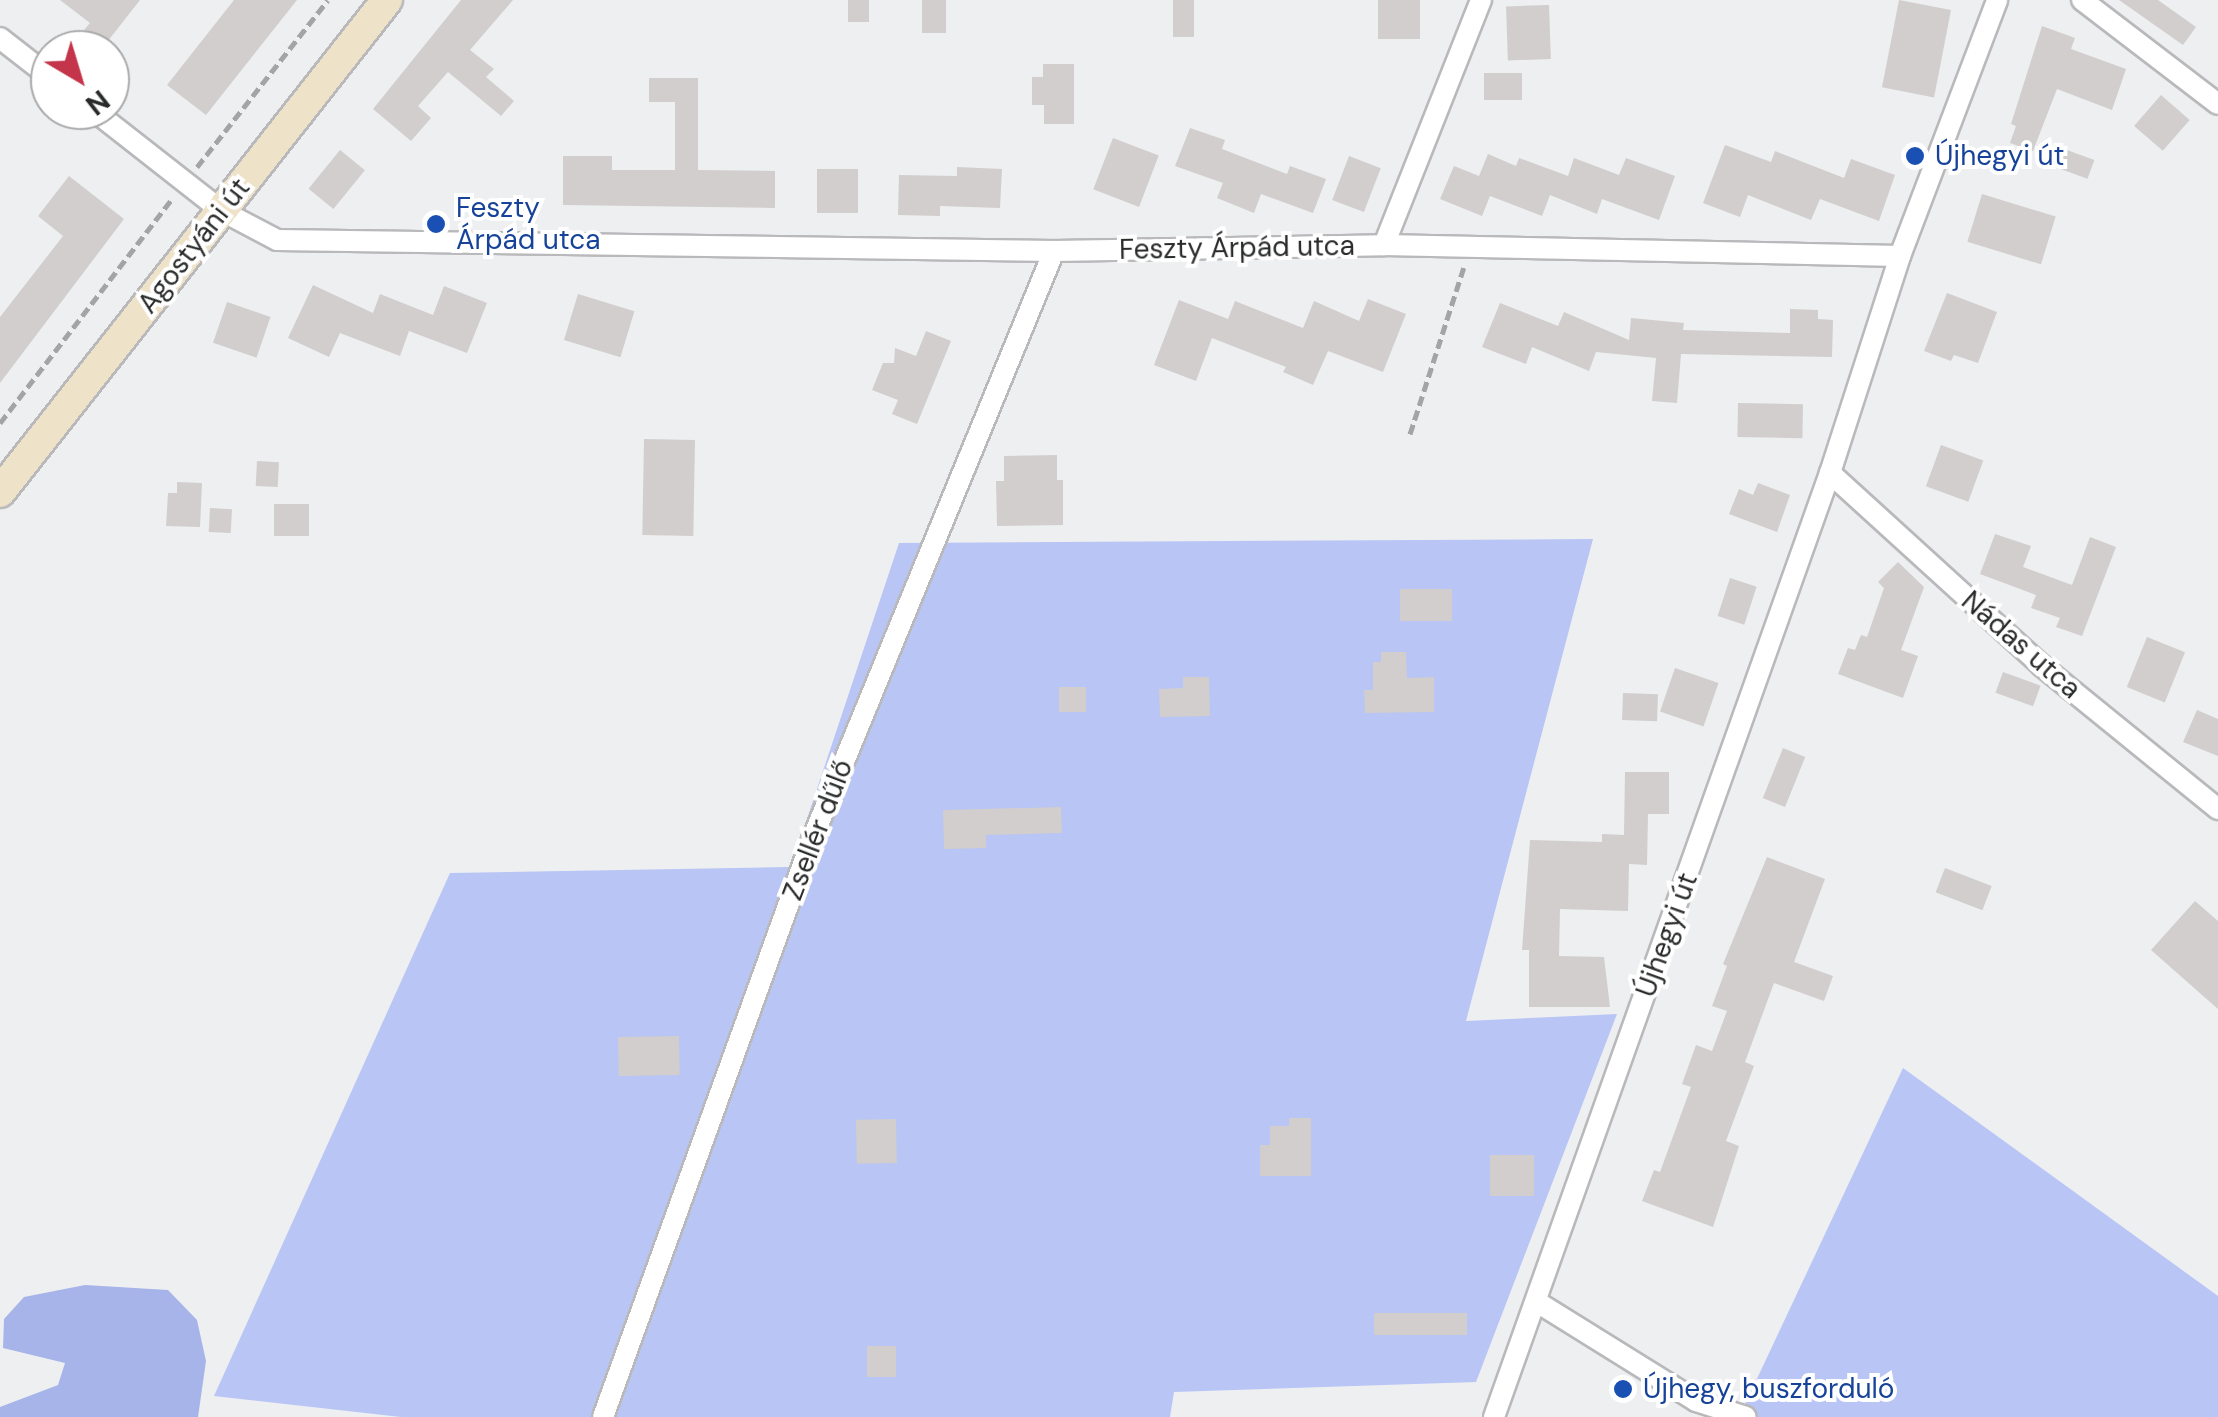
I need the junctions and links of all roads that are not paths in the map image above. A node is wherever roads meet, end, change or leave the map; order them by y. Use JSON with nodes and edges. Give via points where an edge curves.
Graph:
{"nodes":[{"id":1,"x":388,"y":0,"type":"edge"},
{"id":2,"x":1481,"y":0,"type":"edge"},
{"id":3,"x":1997,"y":0,"type":"edge"},
{"id":4,"x":2082,"y":0,"type":"edge"},
{"id":5,"x":0,"y":38,"type":"edge"},
{"id":6,"x":30,"y":61,"type":"edge"},
{"id":7,"x":2218,"y":104,"type":"edge"},
{"id":8,"x":118,"y":130,"type":"edge"},
{"id":9,"x":222,"y":211,"type":"junction"},
{"id":10,"x":1384,"y":245,"type":"junction"},
{"id":11,"x":1054,"y":251,"type":"junction"},
{"id":12,"x":1900,"y":256,"type":"junction"},
{"id":13,"x":1830,"y":473,"type":"junction"},
{"id":14,"x":0,"y":492,"type":"edge"},
{"id":15,"x":2218,"y":809,"type":"edge"},
{"id":16,"x":1536,"y":1302,"type":"junction"},
{"id":17,"x":603,"y":1417,"type":"edge"},
{"id":18,"x":1494,"y":1417,"type":"edge"},
{"id":19,"x":1746,"y":1417,"type":"edge"}],
"edges":[{"from":1,"to":9,"type":"main road","name":"Agostyáni út"},
{"from":2,"to":10,"type":"street"},
{"from":3,"to":12,"type":"street","name":"Újhegyi út"},
{"from":4,"to":7,"type":"street"},
{"from":5,"to":6,"type":"street"},
{"from":8,"to":9,"type":"street","name":"Feszty Árpád utca"},
{"from":9,"to":11,"type":"street","name":"Feszty Árpád utca","via":[[277,240]]},
{"from":9,"to":14,"type":"main road","name":"Agostyáni út"},
{"from":10,"to":11,"type":"street","name":"Feszty Árpád utca"},
{"from":10,"to":12,"type":"street","name":"Feszty Árpád utca"},
{"from":11,"to":17,"type":"street","name":"Zsellér dűlő","via":[[811,842]]},
{"from":12,"to":13,"type":"street","name":"Újhegyi út"},
{"from":13,"to":15,"type":"street","name":"Nádas utca","via":[[2042,666]]},
{"from":13,"to":16,"type":"street","name":"Újhegyi út"},
{"from":16,"to":18,"type":"street","name":"Újhegyi út"},
{"from":16,"to":19,"type":"street","via":[[1696,1401]]}]}
